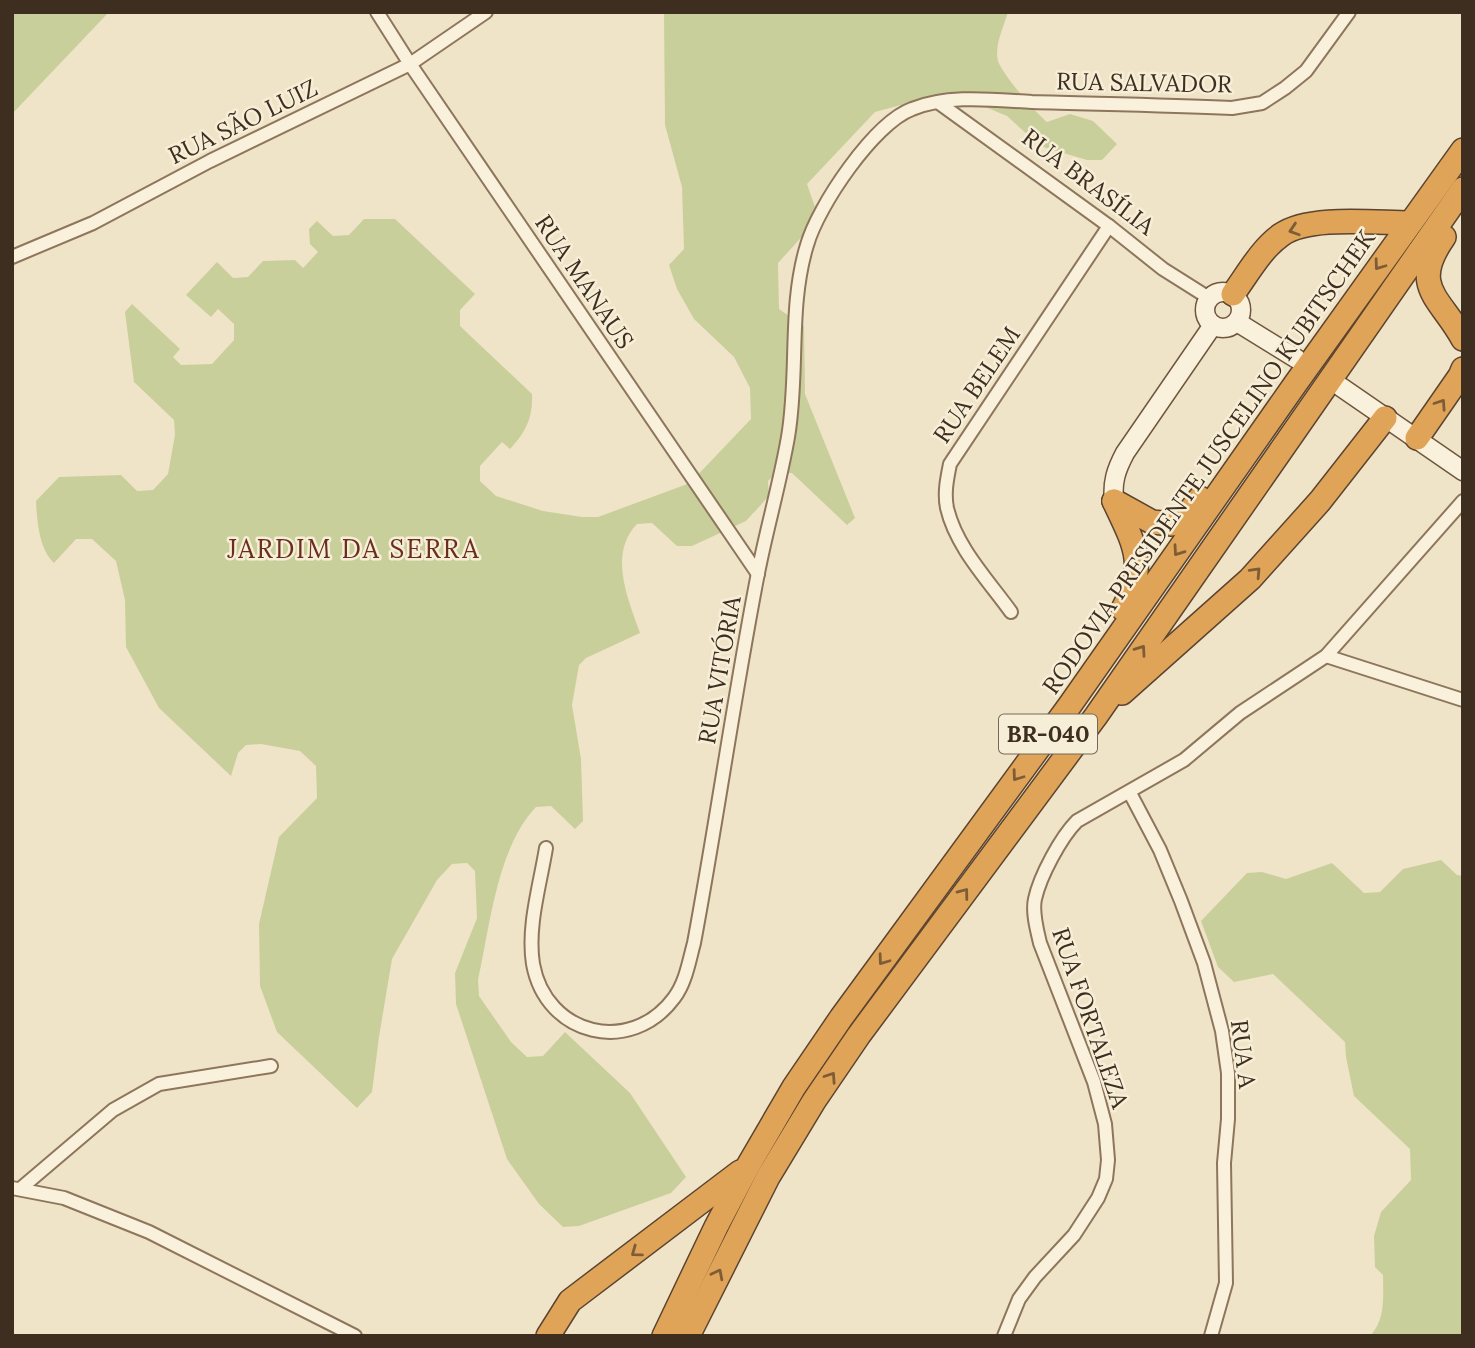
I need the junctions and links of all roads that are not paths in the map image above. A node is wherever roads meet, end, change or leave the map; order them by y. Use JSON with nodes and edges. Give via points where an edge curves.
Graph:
{"nodes":[{"id":1,"x":377,"y":12,"type":"edge"},
{"id":2,"x":486,"y":12,"type":"edge"},
{"id":3,"x":1349,"y":12,"type":"edge"},
{"id":4,"x":410,"y":64,"type":"junction"},
{"id":5,"x":939,"y":103,"type":"junction"},
{"id":6,"x":1463,"y":150,"type":"edge"},
{"id":7,"x":1463,"y":189,"type":"edge"},
{"id":8,"x":1463,"y":195,"type":"edge"},
{"id":9,"x":1410,"y":223,"type":"junction"},
{"id":10,"x":1109,"y":226,"type":"junction"},
{"id":11,"x":12,"y":257,"type":"edge"},
{"id":12,"x":1233,"y":295,"type":"junction"},
{"id":13,"x":1209,"y":298,"type":"junction"},
{"id":14,"x":1237,"y":322,"type":"junction"},
{"id":15,"x":1213,"y":325,"type":"junction"},
{"id":16,"x":1463,"y":339,"type":"edge"},
{"id":17,"x":1297,"y":359,"type":"dead end"},
{"id":18,"x":1463,"y":369,"type":"edge"},
{"id":19,"x":1296,"y":383,"type":"junction"},
{"id":20,"x":1341,"y":387,"type":"dead end"},
{"id":21,"x":1385,"y":418,"type":"junction"},
{"id":22,"x":1417,"y":439,"type":"junction"},
{"id":23,"x":1463,"y":471,"type":"edge"},
{"id":24,"x":1114,"y":501,"type":"junction"},
{"id":25,"x":1463,"y":501,"type":"edge"},
{"id":26,"x":758,"y":574,"type":"junction"},
{"id":27,"x":1011,"y":612,"type":"dead end"},
{"id":28,"x":1326,"y":656,"type":"junction"},
{"id":29,"x":1463,"y":700,"type":"edge"},
{"id":30,"x":1070,"y":705,"type":"junction"},
{"id":31,"x":1096,"y":716,"type":"junction"},
{"id":32,"x":1130,"y":793,"type":"junction"},
{"id":33,"x":546,"y":848,"type":"dead end"},
{"id":34,"x":271,"y":1066,"type":"dead end"},
{"id":35,"x":748,"y":1166,"type":"junction"},
{"id":36,"x":16,"y":1188,"type":"edge"},
{"id":37,"x":355,"y":1336,"type":"edge"},
{"id":38,"x":548,"y":1336,"type":"edge"},
{"id":39,"x":664,"y":1336,"type":"edge"},
{"id":40,"x":688,"y":1336,"type":"edge"},
{"id":41,"x":1004,"y":1336,"type":"edge"},
{"id":42,"x":1211,"y":1336,"type":"edge"}],
"edges":[{"from":1,"to":4,"type":"street","name":"RUA MANAUS"},
{"from":2,"to":4,"type":"street","name":"RUA SÃO LUIZ"},
{"from":3,"to":5,"type":"street","name":"RUA SALVADOR","via":[[1307,71],[1262,103],[1232,108],[983,99]]},
{"from":4,"to":11,"type":"street","name":"RUA SÃO LUIZ","via":[[93,223]]},
{"from":4,"to":26,"type":"street","name":"RUA MANAUS"},
{"from":5,"to":10,"type":"street","name":"RUA BRASÍLIA"},
{"from":5,"to":26,"type":"street","name":"RUA VITÓRIA","via":[[912,108],[872,139],[821,212],[807,242],[795,316],[788,437]]},
{"from":6,"to":9,"type":"highway","name":"RODOVIA PRESIDENTE JUSCELINO KUBITSCHEK","number":"BR-040"},
{"from":31,"to":7,"type":"highway","name":"RODOVIA PRESIDENTE JUSCELINO KUBITSCHEK","number":"BR-040","one_way":true},
{"from":8,"to":16,"type":"highway","via":[[1455,218],[1432,254],[1427,283]]},
{"from":9,"to":12,"type":"highway","one_way":true,"via":[[1318,222],[1282,234],[1261,254]]},
{"from":9,"to":19,"type":"highway","name":"RODOVIA PRESIDENTE JUSCELINO KUBITSCHEK","number":"BR-040","one_way":true},
{"from":10,"to":13,"type":"street","name":"RUA BRASÍLIA"},
{"from":10,"to":27,"type":"street","name":"RUA BELEM","via":[[950,464],[947,509],[957,534]]},
{"from":12,"to":13,"type":"street","via":[[1217,292]]},
{"from":12,"to":14,"type":"street","via":[[1241,310]]},
{"from":13,"to":15,"type":"street","via":[[1205,310]]},
{"from":14,"to":15,"type":"street","via":[[1228,328]]},
{"from":14,"to":17,"type":"street"},
{"from":15,"to":24,"type":"street","via":[[1116,470]]},
{"from":22,"to":18,"type":"highway","one_way":true},
{"from":19,"to":24,"type":"highway","via":[[1182,518],[1172,524],[1152,522]]},
{"from":19,"to":30,"type":"highway","name":"RODOVIA PRESIDENTE JUSCELINO KUBITSCHEK","number":"BR-040","one_way":true},
{"from":20,"to":21,"type":"street"},
{"from":21,"to":22,"type":"street"},
{"from":31,"to":21,"type":"highway","one_way":true,"via":[[1250,579],[1320,501]]},
{"from":22,"to":23,"type":"street"},
{"from":24,"to":30,"type":"highway","via":[[1134,543],[1136,581]]},
{"from":25,"to":28,"type":"street","name":"RUA FORTALEZA"},
{"from":26,"to":33,"type":"street","name":"RUA VITÓRIA","via":[[694,943],[675,997],[657,1016],[627,1028],[594,1032],[552,1007],[540,988],[531,942]]},
{"from":28,"to":29,"type":"street"},
{"from":28,"to":32,"type":"street","name":"RUA FORTALEZA","via":[[1240,713],[1184,760]]},
{"from":30,"to":35,"type":"highway","name":"RODOVIA PRESIDENTE JUSCELINO KUBITSCHEK","number":"BR-040","one_way":true,"via":[[841,1018]]},
{"from":40,"to":31,"type":"highway","name":"RODOVIA PRESIDENTE JUSCELINO KUBITSCHEK","number":"BR-040","one_way":true,"via":[[768,1177],[814,1101]]},
{"from":32,"to":41,"type":"street","name":"RUA FORTALEZA","via":[[1089,814],[1064,834],[1034,900],[1040,943],[1094,1082],[1108,1160],[1098,1198],[1019,1299]]},
{"from":32,"to":42,"type":"street","name":"RUA A","via":[[1181,901],[1222,1031],[1228,1073],[1226,1283]]},
{"from":34,"to":36,"type":"street","via":[[159,1084],[113,1110]]},
{"from":35,"to":38,"type":"highway","one_way":true,"via":[[570,1301]]},
{"from":35,"to":39,"type":"highway","name":"RODOVIA PRESIDENTE JUSCELINO KUBITSCHEK","number":"BR-040"},
{"from":36,"to":37,"type":"street","via":[[64,1198],[149,1232]]}]}
